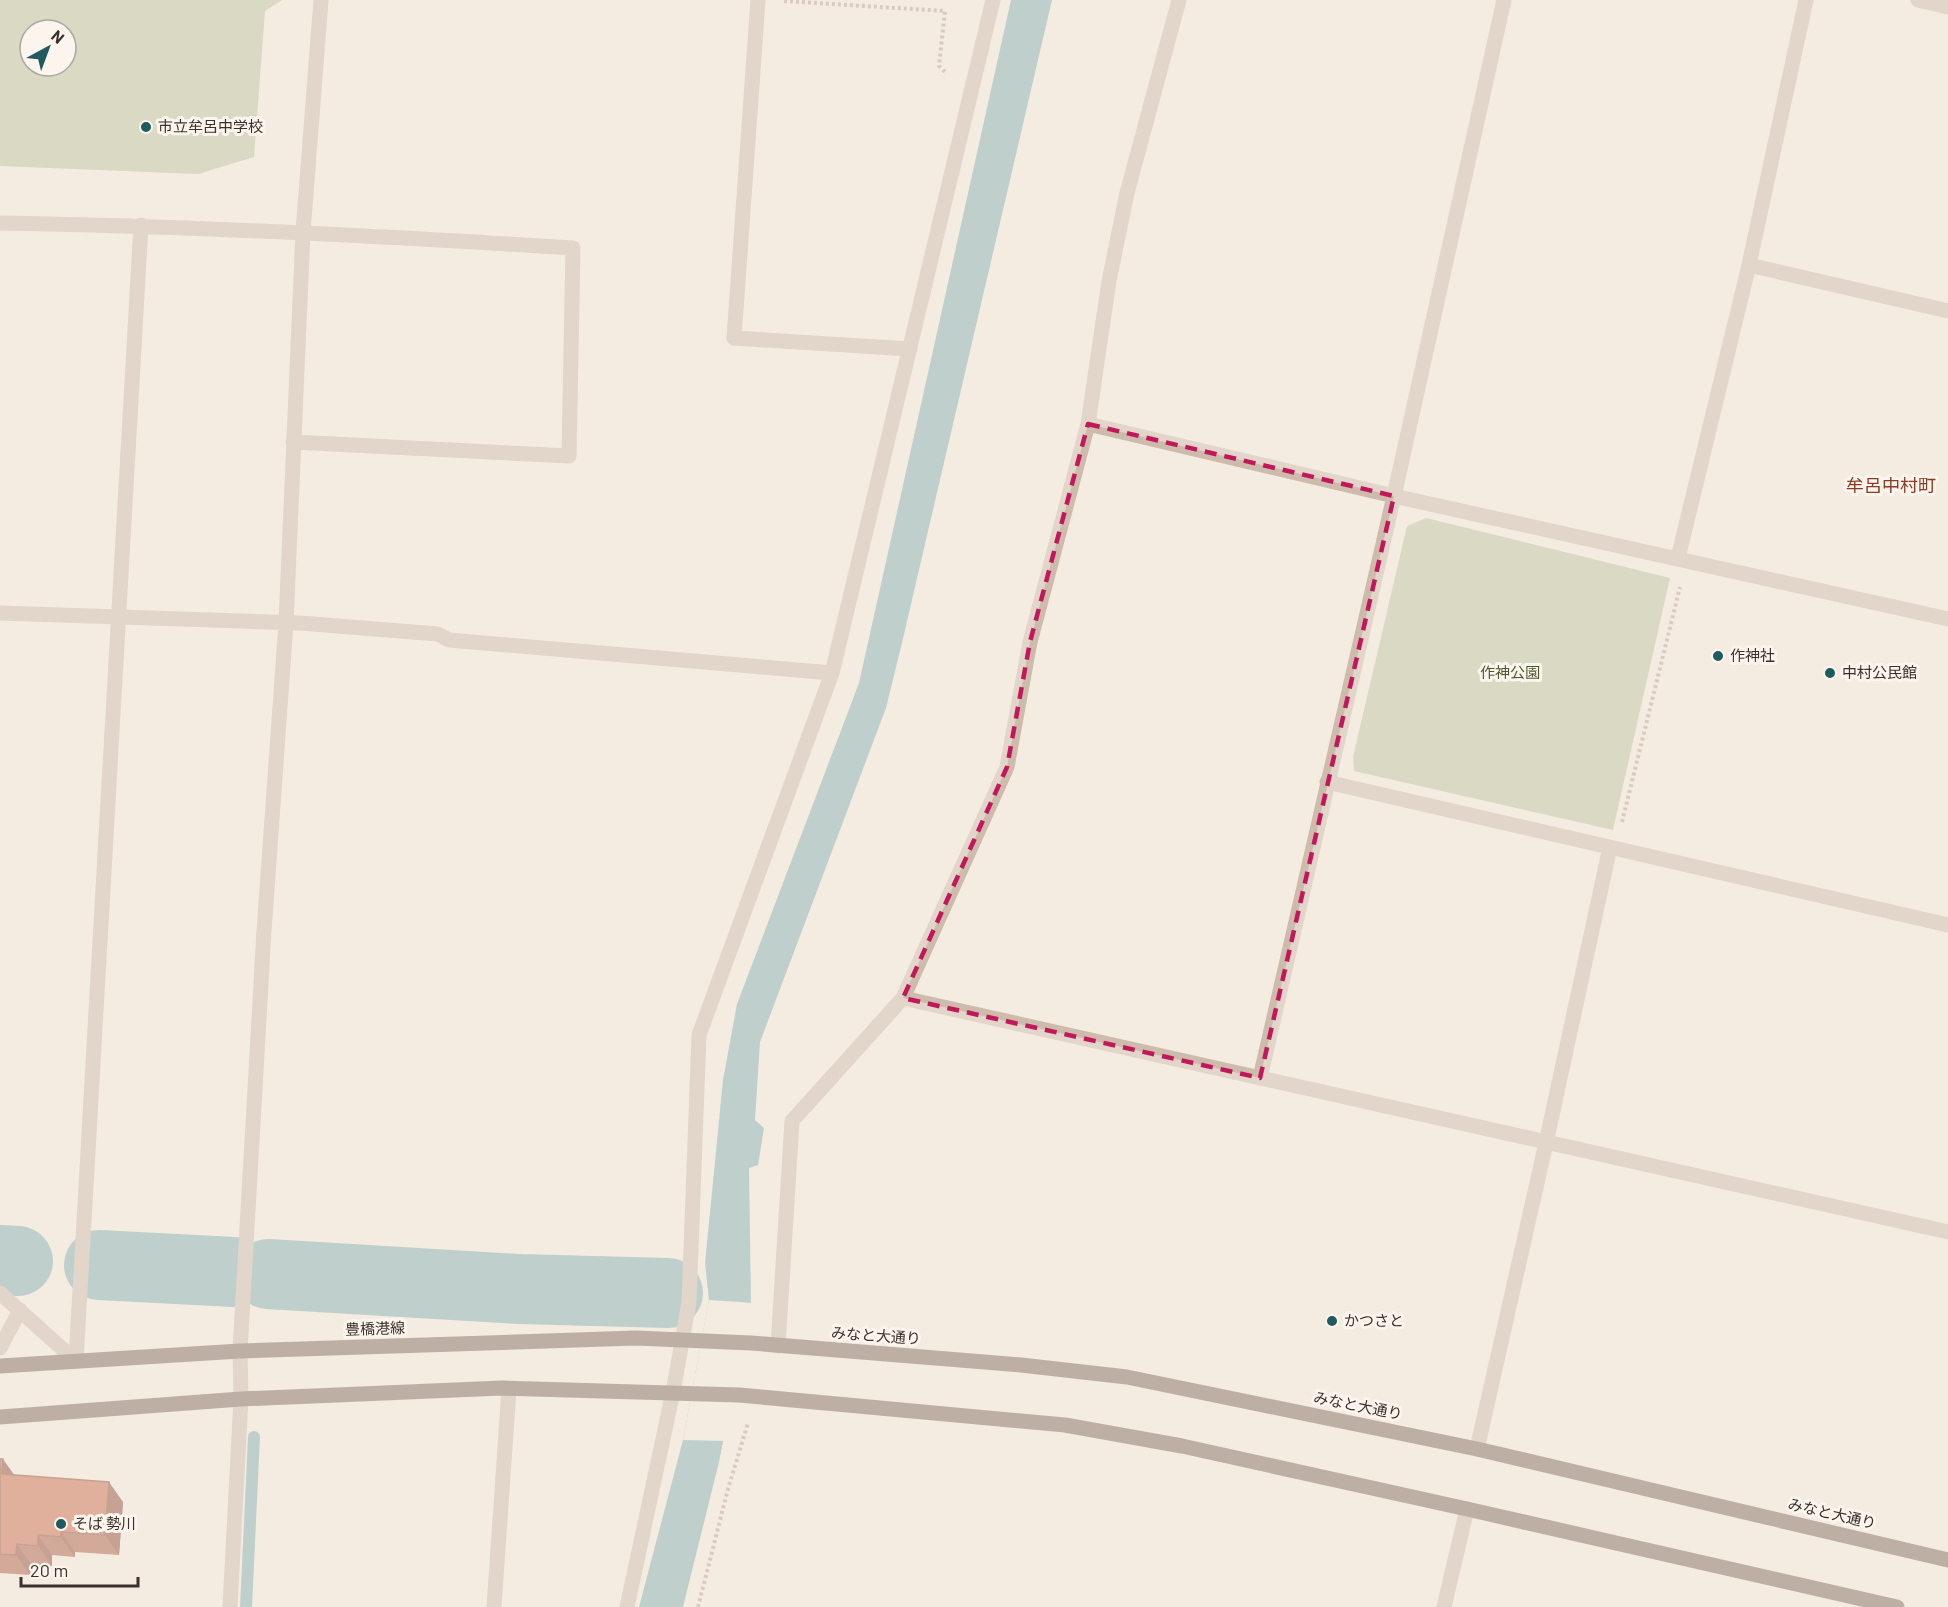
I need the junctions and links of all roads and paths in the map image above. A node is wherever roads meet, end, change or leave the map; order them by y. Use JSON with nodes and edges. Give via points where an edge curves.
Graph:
{"nodes":[{"id":1,"x":321,"y":0,"type":"edge"},
{"id":2,"x":758,"y":0,"type":"edge"},
{"id":3,"x":993,"y":0,"type":"edge"},
{"id":4,"x":1179,"y":0,"type":"edge"},
{"id":5,"x":1504,"y":0,"type":"edge"},
{"id":6,"x":1806,"y":0,"type":"edge"},
{"id":7,"x":1918,"y":0,"type":"edge"},
{"id":8,"x":777,"y":1,"type":"edge"},
{"id":9,"x":1948,"y":7,"type":"edge"},
{"id":10,"x":970,"y":94,"type":"junction"},
{"id":11,"x":0,"y":223,"type":"edge"},
{"id":12,"x":141,"y":225,"type":"junction"},
{"id":13,"x":303,"y":232,"type":"junction"},
{"id":14,"x":1749,"y":265,"type":"junction"},
{"id":15,"x":1948,"y":311,"type":"edge"},
{"id":16,"x":910,"y":349,"type":"junction"},
{"id":17,"x":1088,"y":424,"type":"junction"},
{"id":18,"x":293,"y":442,"type":"junction"},
{"id":19,"x":1394,"y":496,"type":"junction"},
{"id":20,"x":1683,"y":559,"type":"junction"},
{"id":21,"x":0,"y":613,"type":"edge"},
{"id":22,"x":119,"y":617,"type":"junction"},
{"id":23,"x":1948,"y":619,"type":"edge"},
{"id":24,"x":286,"y":623,"type":"junction"},
{"id":25,"x":832,"y":673,"type":"junction"},
{"id":26,"x":1327,"y":782,"type":"junction"},
{"id":27,"x":1613,"y":848,"type":"junction"},
{"id":28,"x":1948,"y":925,"type":"edge"},
{"id":29,"x":903,"y":998,"type":"junction"},
{"id":30,"x":1260,"y":1078,"type":"junction"},
{"id":31,"x":1546,"y":1143,"type":"junction"},
{"id":32,"x":1948,"y":1232,"type":"edge"},
{"id":33,"x":0,"y":1293,"type":"edge"},
{"id":34,"x":20,"y":1310,"type":"junction"},
{"id":35,"x":683,"y":1340,"type":"junction"},
{"id":36,"x":752,"y":1343,"type":"joint"},
{"id":37,"x":778,"y":1346,"type":"junction"},
{"id":38,"x":0,"y":1348,"type":"edge"},
{"id":39,"x":240,"y":1352,"type":"junction"},
{"id":40,"x":76,"y":1361,"type":"junction"},
{"id":41,"x":0,"y":1366,"type":"edge"},
{"id":42,"x":509,"y":1389,"type":"junction"},
{"id":43,"x":680,"y":1393,"type":"junction"},
{"id":44,"x":241,"y":1399,"type":"junction"},
{"id":45,"x":0,"y":1417,"type":"edge"},
{"id":46,"x":749,"y":1422,"type":"dead end"},
{"id":47,"x":1477,"y":1449,"type":"junction"},
{"id":48,"x":1467,"y":1509,"type":"junction"},
{"id":49,"x":1948,"y":1560,"type":"edge"},
{"id":50,"x":230,"y":1607,"type":"edge"},
{"id":51,"x":494,"y":1607,"type":"edge"},
{"id":52,"x":627,"y":1607,"type":"edge"},
{"id":53,"x":698,"y":1607,"type":"edge"},
{"id":54,"x":1444,"y":1607,"type":"edge"},
{"id":55,"x":1897,"y":1607,"type":"edge"}],
"edges":[{"from":1,"to":13,"type":"street"},
{"from":2,"to":16,"type":"street","via":[[734,338]]},
{"from":3,"to":10,"type":"street"},
{"from":4,"to":17,"type":"street","via":[[1127,193],[1109,280]]},
{"from":5,"to":19,"type":"street"},
{"from":6,"to":14,"type":"street"},
{"from":7,"to":9,"type":"street"},
{"from":8,"to":10,"type":"path","via":[[945,11],[939,66]]},
{"from":10,"to":16,"type":"street"},
{"from":11,"to":12,"type":"street"},
{"from":12,"to":13,"type":"street"},
{"from":12,"to":22,"type":"street"},
{"from":13,"to":18,"type":"street"},
{"from":13,"to":18,"type":"street","via":[[573,248],[569,456]]},
{"from":14,"to":15,"type":"street"},
{"from":14,"to":20,"type":"street"},
{"from":16,"to":25,"type":"street"},
{"from":17,"to":19,"type":"street"},
{"from":17,"to":29,"type":"street","via":[[1030,642],[1008,767]]},
{"from":18,"to":24,"type":"street"},
{"from":19,"to":20,"type":"street"},
{"from":19,"to":26,"type":"street"},
{"from":20,"to":23,"type":"street"},
{"from":20,"to":27,"type":"path"},
{"from":21,"to":22,"type":"street"},
{"from":22,"to":24,"type":"street"},
{"from":22,"to":40,"type":"street"},
{"from":24,"to":25,"type":"street","via":[[438,633],[449,640]]},
{"from":24,"to":39,"type":"street"},
{"from":25,"to":35,"type":"street","via":[[699,1035],[689,1302]]},
{"from":26,"to":27,"type":"street"},
{"from":26,"to":30,"type":"street"},
{"from":27,"to":28,"type":"street"},
{"from":27,"to":31,"type":"street"},
{"from":29,"to":30,"type":"street"},
{"from":29,"to":37,"type":"street","via":[[792,1121]]},
{"from":30,"to":31,"type":"street"},
{"from":31,"to":32,"type":"street"},
{"from":31,"to":47,"type":"street"},
{"from":33,"to":34,"type":"street"},
{"from":34,"to":38,"type":"street"},
{"from":34,"to":40,"type":"street"},
{"from":35,"to":36,"type":"main road","name":"豊橋港線"},
{"from":35,"to":39,"type":"main road","name":"豊橋港線"},
{"from":35,"to":43,"type":"street"},
{"from":36,"to":37,"type":"main road","name":"みなと大通り"},
{"from":37,"to":47,"type":"main road","name":"みなと大通り","via":[[1127,1377]]},
{"from":39,"to":40,"type":"main road","name":"豊橋港線"},
{"from":39,"to":44,"type":"street"},
{"from":40,"to":41,"type":"main road","name":"豊橋港線"},
{"from":42,"to":43,"type":"main road"},
{"from":42,"to":44,"type":"main road"},
{"from":42,"to":51,"type":"street"},
{"from":43,"to":48,"type":"main road","via":[[1065,1425],[1182,1446]]},
{"from":43,"to":52,"type":"street","via":[[666,1424]]},
{"from":44,"to":45,"type":"main road"},
{"from":44,"to":50,"type":"street"},
{"from":46,"to":53,"type":"path"},
{"from":47,"to":49,"type":"main road","name":"みなと大通り"},
{"from":48,"to":54,"type":"street"},
{"from":48,"to":55,"type":"main road"}]}
